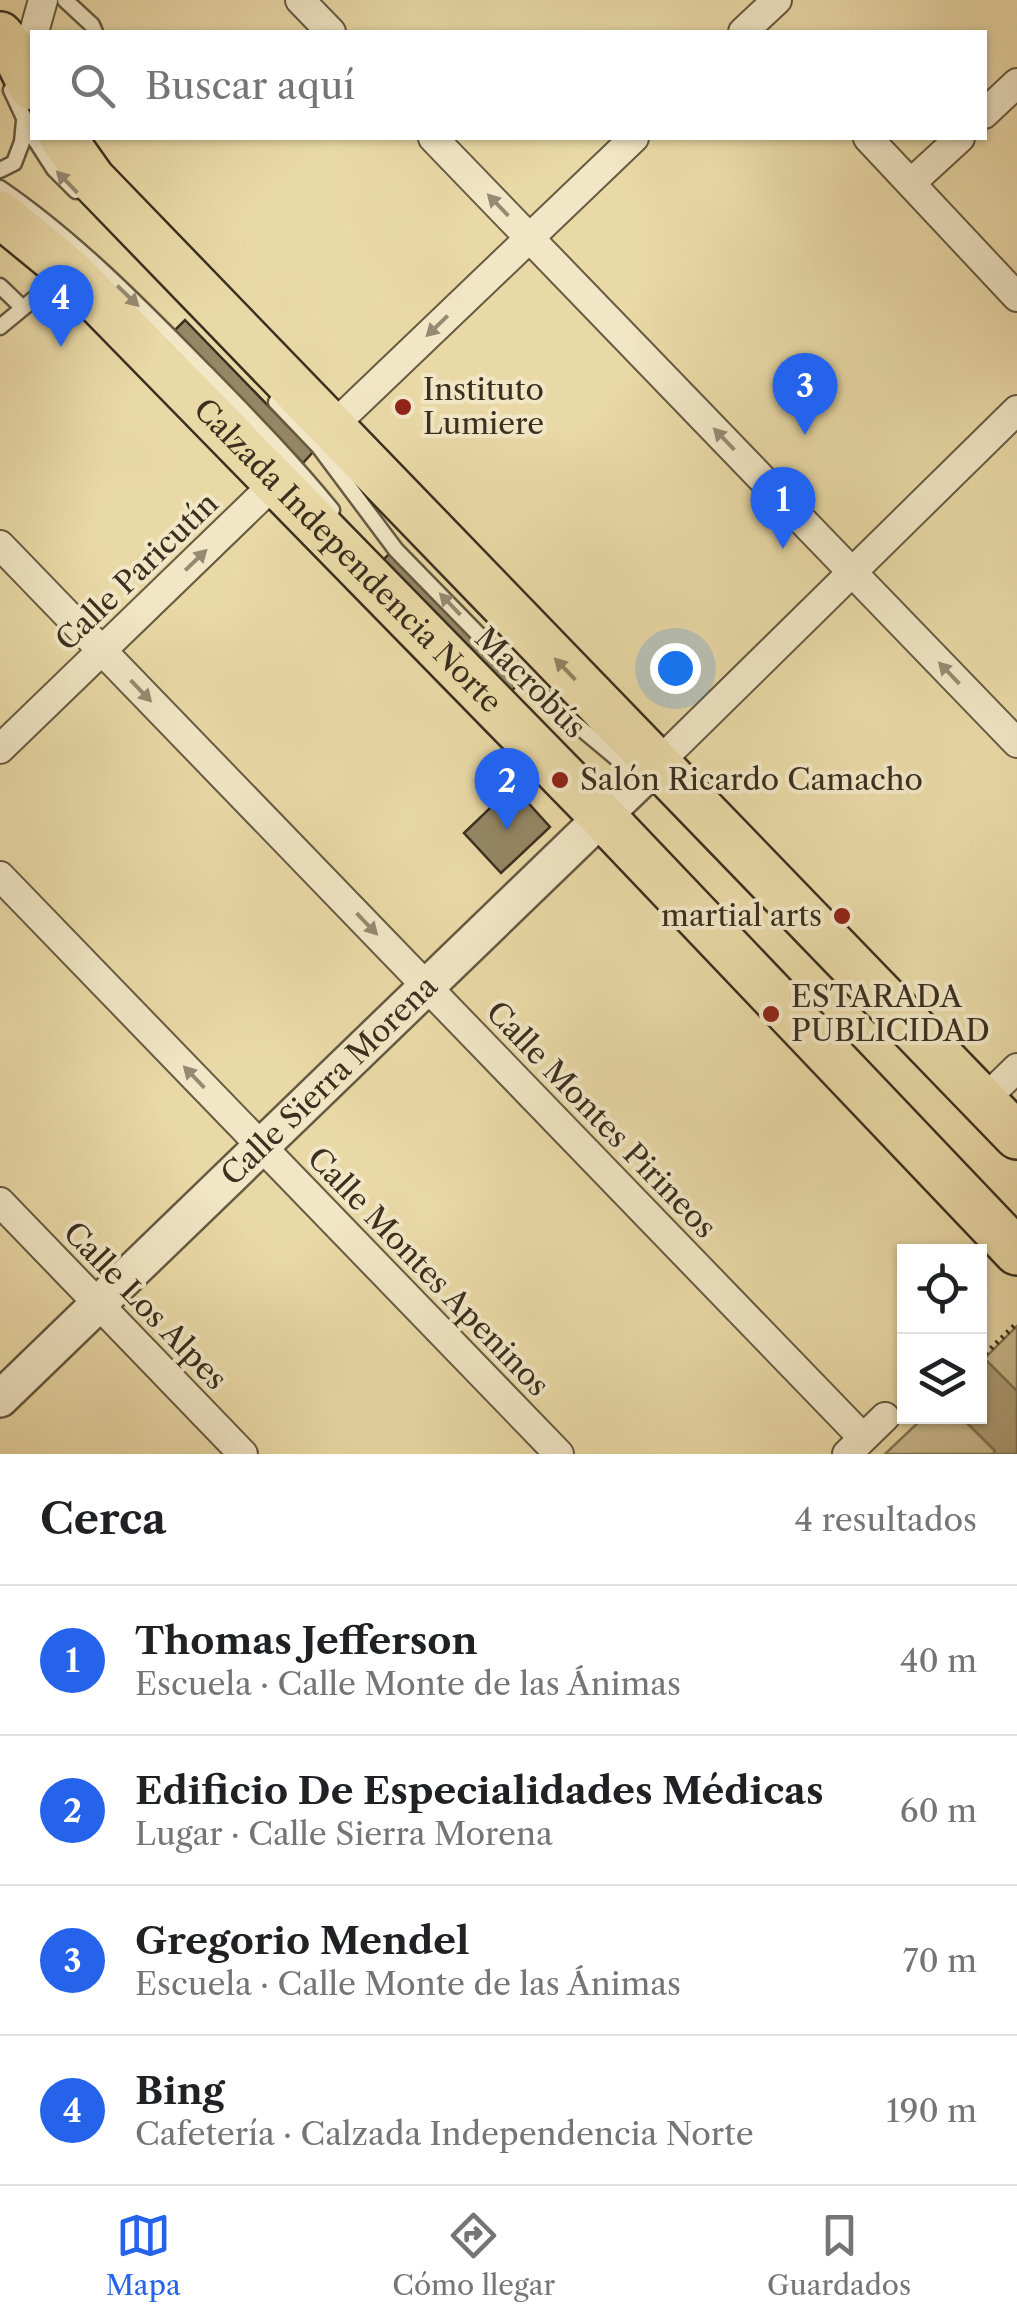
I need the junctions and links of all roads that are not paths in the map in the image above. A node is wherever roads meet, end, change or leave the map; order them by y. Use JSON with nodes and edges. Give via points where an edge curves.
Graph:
{"nodes":[{"id":1,"x":42,"y":0,"type":"edge"},
{"id":2,"x":66,"y":0,"type":"edge"},
{"id":3,"x":300,"y":0,"type":"edge"},
{"id":4,"x":34,"y":30,"type":"edge"},
{"id":5,"x":94,"y":30,"type":"edge"},
{"id":6,"x":330,"y":30,"type":"edge"},
{"id":7,"x":0,"y":35,"type":"edge"},
{"id":8,"x":30,"y":50,"type":"edge"},
{"id":9,"x":1017,"y":84,"type":"edge"},
{"id":10,"x":24,"y":91,"type":"edge"},
{"id":11,"x":987,"y":111,"type":"edge"},
{"id":12,"x":30,"y":121,"type":"edge"},
{"id":13,"x":36,"y":140,"type":"edge"},
{"id":14,"x":64,"y":140,"type":"edge"},
{"id":15,"x":435,"y":140,"type":"edge"},
{"id":16,"x":632,"y":140,"type":"edge"},
{"id":17,"x":870,"y":140,"type":"edge"},
{"id":18,"x":958,"y":140,"type":"edge"},
{"id":19,"x":0,"y":170,"type":"edge"},
{"id":20,"x":911,"y":184,"type":"junction"},
{"id":21,"x":0,"y":188,"type":"edge"},
{"id":22,"x":91,"y":207,"type":"dead end"},
{"id":23,"x":0,"y":214,"type":"edge"},
{"id":24,"x":530,"y":238,"type":"junction"},
{"id":25,"x":68,"y":270,"type":"junction"},
{"id":26,"x":0,"y":286,"type":"edge"},
{"id":27,"x":1017,"y":296,"type":"edge"},
{"id":28,"x":23,"y":308,"type":"junction"},
{"id":29,"x":0,"y":326,"type":"edge"},
{"id":30,"x":266,"y":390,"type":"dead end"},
{"id":31,"x":1017,"y":410,"type":"edge"},
{"id":32,"x":333,"y":426,"type":"junction"},
{"id":33,"x":276,"y":483,"type":"junction"},
{"id":34,"x":341,"y":521,"type":"dead end"},
{"id":35,"x":0,"y":545,"type":"edge"},
{"id":36,"x":362,"y":548,"type":"dead end"},
{"id":37,"x":852,"y":572,"type":"junction"},
{"id":38,"x":102,"y":651,"type":"junction"},
{"id":39,"x":1017,"y":743,"type":"edge"},
{"id":40,"x":0,"y":749,"type":"edge"},
{"id":41,"x":651,"y":779,"type":"junction"},
{"id":42,"x":614,"y":813,"type":"junction"},
{"id":43,"x":0,"y":876,"type":"edge"},
{"id":44,"x":427,"y":986,"type":"junction"},
{"id":45,"x":1017,"y":1068,"type":"edge"},
{"id":46,"x":983,"y":1101,"type":"junction"},
{"id":47,"x":1017,"y":1136,"type":"edge"},
{"id":48,"x":262,"y":1147,"type":"junction"},
{"id":49,"x":0,"y":1202,"type":"edge"},
{"id":50,"x":1017,"y":1252,"type":"edge"},
{"id":51,"x":100,"y":1306,"type":"junction"},
{"id":52,"x":0,"y":1399,"type":"edge"},
{"id":53,"x":886,"y":1416,"type":"dead end"},
{"id":54,"x":855,"y":1446,"type":"edge"},
{"id":55,"x":242,"y":1454,"type":"edge"},
{"id":56,"x":558,"y":1454,"type":"edge"}],
"edges":[{"from":1,"to":4,"type":"street"},
{"from":2,"to":5,"type":"lane"},
{"from":3,"to":6,"type":"street"},
{"from":7,"to":10,"type":"main road","via":[[15,52]]},
{"from":8,"to":10,"type":"street"},
{"from":9,"to":11,"type":"street"},
{"from":10,"to":12,"type":"lane"},
{"from":10,"to":19,"type":"lane","via":[[22,142],[14,164]]},
{"from":22,"to":13,"type":"lane","one_way":true},
{"from":14,"to":32,"type":"main road","via":[[92,179]]},
{"from":24,"to":15,"type":"street","one_way":true},
{"from":16,"to":24,"type":"street"},
{"from":17,"to":20,"type":"street"},
{"from":18,"to":20,"type":"street"},
{"from":20,"to":27,"type":"street"},
{"from":21,"to":34,"type":"lane","one_way":true,"via":[[48,223],[168,334],[298,467]]},
{"from":23,"to":25,"type":"main road","name":"Calzada Independencia Norte"},
{"from":24,"to":32,"type":"street","one_way":true},
{"from":37,"to":24,"type":"street","one_way":true},
{"from":25,"to":28,"type":"lane"},
{"from":25,"to":33,"type":"main road","name":"Calzada Independencia Norte"},
{"from":26,"to":28,"type":"lane"},
{"from":28,"to":29,"type":"lane"},
{"from":41,"to":30,"type":"lane","name":"Macrobús","one_way":true,"via":[[523,680],[396,550],[319,447]]},
{"from":31,"to":37,"type":"street"},
{"from":41,"to":32,"type":"main road","one_way":true},
{"from":38,"to":33,"type":"street","name":"Calle Paricutín","one_way":true},
{"from":33,"to":42,"type":"main road","name":"Calzada Independencia Norte"},
{"from":35,"to":38,"type":"street","name":"Calle Montes Pirineos"},
{"from":36,"to":42,"type":"lane","name":"Macrobús"},
{"from":39,"to":37,"type":"street","one_way":true},
{"from":37,"to":41,"type":"street"},
{"from":38,"to":40,"type":"street","name":"Calle Paricutín"},
{"from":38,"to":44,"type":"street","name":"Calle Montes Pirineos","one_way":true},
{"from":41,"to":42,"type":"street","name":"Calle Sierra Morena"},
{"from":41,"to":46,"type":"main road"},
{"from":42,"to":44,"type":"street","name":"Calle Sierra Morena"},
{"from":42,"to":50,"type":"main road","name":"Calzada Independencia Norte"},
{"from":48,"to":43,"type":"street","name":"Calle Montes Apeninos","one_way":true},
{"from":44,"to":48,"type":"street","name":"Calle Sierra Morena"},
{"from":44,"to":54,"type":"street","name":"Calle Montes Pirineos"},
{"from":45,"to":46,"type":"street"},
{"from":46,"to":47,"type":"main road"},
{"from":48,"to":51,"type":"street","name":"Calle Sierra Morena"},
{"from":48,"to":56,"type":"street","name":"Calle Montes Apeninos"},
{"from":49,"to":51,"type":"street","name":"Calle Los Alpes"},
{"from":51,"to":52,"type":"street","name":"Calle Sierra Morena"},
{"from":51,"to":55,"type":"street","name":"Calle Los Alpes"},
{"from":53,"to":54,"type":"street"}]}
